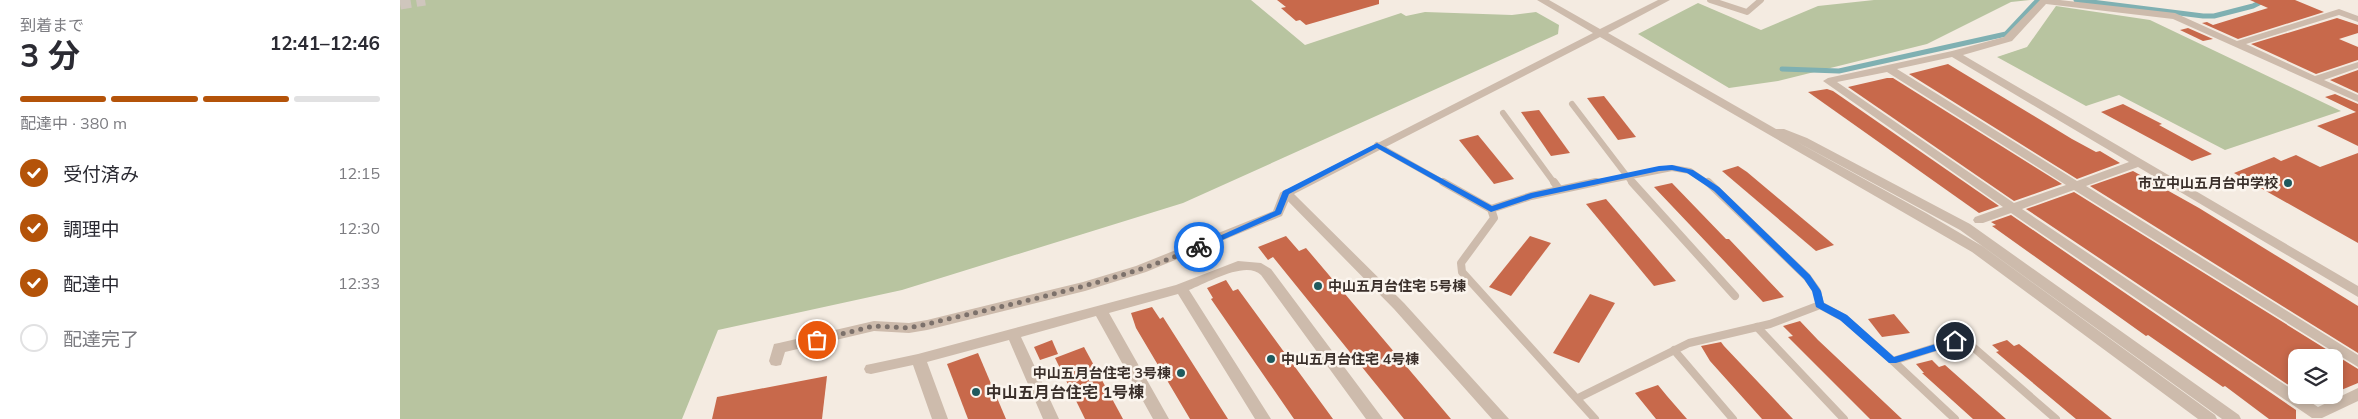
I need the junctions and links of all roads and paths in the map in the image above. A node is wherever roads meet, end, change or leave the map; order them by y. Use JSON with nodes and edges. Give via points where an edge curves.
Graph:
{"nodes":[{"id":1,"x":1542,"y":0,"type":"edge"},
{"id":2,"x":1665,"y":0,"type":"edge"},
{"id":3,"x":1710,"y":0,"type":"edge"},
{"id":4,"x":1761,"y":0,"type":"edge"},
{"id":5,"x":2358,"y":20,"type":"edge"},
{"id":6,"x":1601,"y":34,"type":"junction"},
{"id":7,"x":2237,"y":44,"type":"junction"},
{"id":8,"x":1954,"y":54,"type":"junction"},
{"id":9,"x":2358,"y":65,"type":"edge"},
{"id":10,"x":1888,"y":68,"type":"junction"},
{"id":11,"x":2316,"y":79,"type":"junction"},
{"id":12,"x":2358,"y":99,"type":"edge"},
{"id":13,"x":1572,"y":104,"type":"dead end"},
{"id":14,"x":1503,"y":113,"type":"dead end"},
{"id":15,"x":1755,"y":121,"type":"junction"},
{"id":16,"x":1377,"y":145,"type":"junction"},
{"id":17,"x":2139,"y":163,"type":"junction"},
{"id":18,"x":1625,"y":175,"type":"junction"},
{"id":19,"x":2075,"y":186,"type":"junction"},
{"id":20,"x":1559,"y":189,"type":"junction"},
{"id":21,"x":1286,"y":193,"type":"junction"},
{"id":22,"x":2012,"y":208,"type":"junction"},
{"id":23,"x":1491,"y":209,"type":"junction"},
{"id":24,"x":1979,"y":220,"type":"dead end"},
{"id":25,"x":1181,"y":288,"type":"junction"},
{"id":26,"x":2358,"y":292,"type":"edge"},
{"id":27,"x":1735,"y":296,"type":"dead end"},
{"id":28,"x":1820,"y":305,"type":"junction"},
{"id":29,"x":1100,"y":310,"type":"junction"},
{"id":30,"x":1757,"y":327,"type":"junction"},
{"id":31,"x":1013,"y":334,"type":"junction"},
{"id":32,"x":1674,"y":350,"type":"junction"},
{"id":33,"x":918,"y":359,"type":"junction"},
{"id":34,"x":776,"y":361,"type":"dead end"},
{"id":35,"x":1893,"y":361,"type":"junction"},
{"id":36,"x":2358,"y":362,"type":"edge"},
{"id":37,"x":871,"y":369,"type":"dead end"},
{"id":38,"x":2358,"y":394,"type":"edge"},
{"id":39,"x":1578,"y":398,"type":"junction"},
{"id":40,"x":940,"y":419,"type":"edge"},
{"id":41,"x":1051,"y":419,"type":"edge"},
{"id":42,"x":1161,"y":419,"type":"edge"},
{"id":43,"x":1263,"y":419,"type":"edge"},
{"id":44,"x":1375,"y":419,"type":"edge"},
{"id":45,"x":1501,"y":419,"type":"edge"},
{"id":46,"x":1595,"y":419,"type":"edge"},
{"id":47,"x":1733,"y":419,"type":"edge"},
{"id":48,"x":1844,"y":419,"type":"edge"},
{"id":49,"x":1955,"y":419,"type":"edge"},
{"id":50,"x":2056,"y":419,"type":"edge"},
{"id":51,"x":2209,"y":419,"type":"edge"},
{"id":52,"x":2233,"y":419,"type":"edge"}],
"edges":[{"from":1,"to":6,"type":"street"},
{"from":2,"to":6,"type":"street"},
{"from":3,"to":4,"type":"lane","via":[[1747,12]]},
{"from":5,"to":7,"type":"street","via":[[2339,12]]},
{"from":6,"to":15,"type":"street"},
{"from":6,"to":16,"type":"street"},
{"from":7,"to":8,"type":"street","via":[[2175,16],[2044,1],[2008,39]]},
{"from":7,"to":11,"type":"street"},
{"from":8,"to":10,"type":"street"},
{"from":8,"to":17,"type":"street"},
{"from":9,"to":11,"type":"street"},
{"from":10,"to":19,"type":"street"},
{"from":10,"to":22,"type":"street","via":[[1828,81]]},
{"from":11,"to":12,"type":"street"},
{"from":13,"to":18,"type":"lane"},
{"from":14,"to":20,"type":"lane"},
{"from":15,"to":51,"type":"street","via":[[1788,144],[1961,238]]},
{"from":15,"to":52,"type":"street","via":[[1803,140],[1965,226]]},
{"from":16,"to":21,"type":"street"},
{"from":16,"to":23,"type":"lane"},
{"from":17,"to":19,"type":"street"},
{"from":17,"to":26,"type":"street"},
{"from":18,"to":20,"type":"lane"},
{"from":18,"to":27,"type":"lane"},
{"from":18,"to":28,"type":"lane","via":[[1672,168],[1690,171],[1700,177],[1807,277],[1817,291]]},
{"from":19,"to":22,"type":"street"},
{"from":19,"to":36,"type":"street"},
{"from":20,"to":23,"type":"lane"},
{"from":21,"to":34,"type":"street","via":[[1278,213],[1141,269],[1085,286],[909,328],[874,326],[779,348]]},
{"from":21,"to":45,"type":"street","via":[[1399,306]]},
{"from":22,"to":24,"type":"street"},
{"from":22,"to":38,"type":"street","via":[[2317,414]]},
{"from":23,"to":39,"type":"lane","via":[[1494,218],[1461,263],[1462,272]]},
{"from":25,"to":29,"type":"street"},
{"from":25,"to":43,"type":"street"},
{"from":25,"to":44,"type":"street","via":[[1238,265],[1260,267]]},
{"from":28,"to":30,"type":"lane"},
{"from":28,"to":35,"type":"lane","via":[[1844,318]]},
{"from":29,"to":31,"type":"street"},
{"from":29,"to":42,"type":"street"},
{"from":30,"to":32,"type":"lane","via":[[1689,343]]},
{"from":30,"to":48,"type":"lane"},
{"from":31,"to":33,"type":"street"},
{"from":31,"to":41,"type":"street"},
{"from":32,"to":39,"type":"lane"},
{"from":32,"to":47,"type":"lane"},
{"from":33,"to":37,"type":"street"},
{"from":33,"to":40,"type":"street"},
{"from":35,"to":49,"type":"lane"},
{"from":35,"to":50,"type":"lane","via":[[1955,341],[1973,347]]},
{"from":39,"to":46,"type":"lane"}]}
